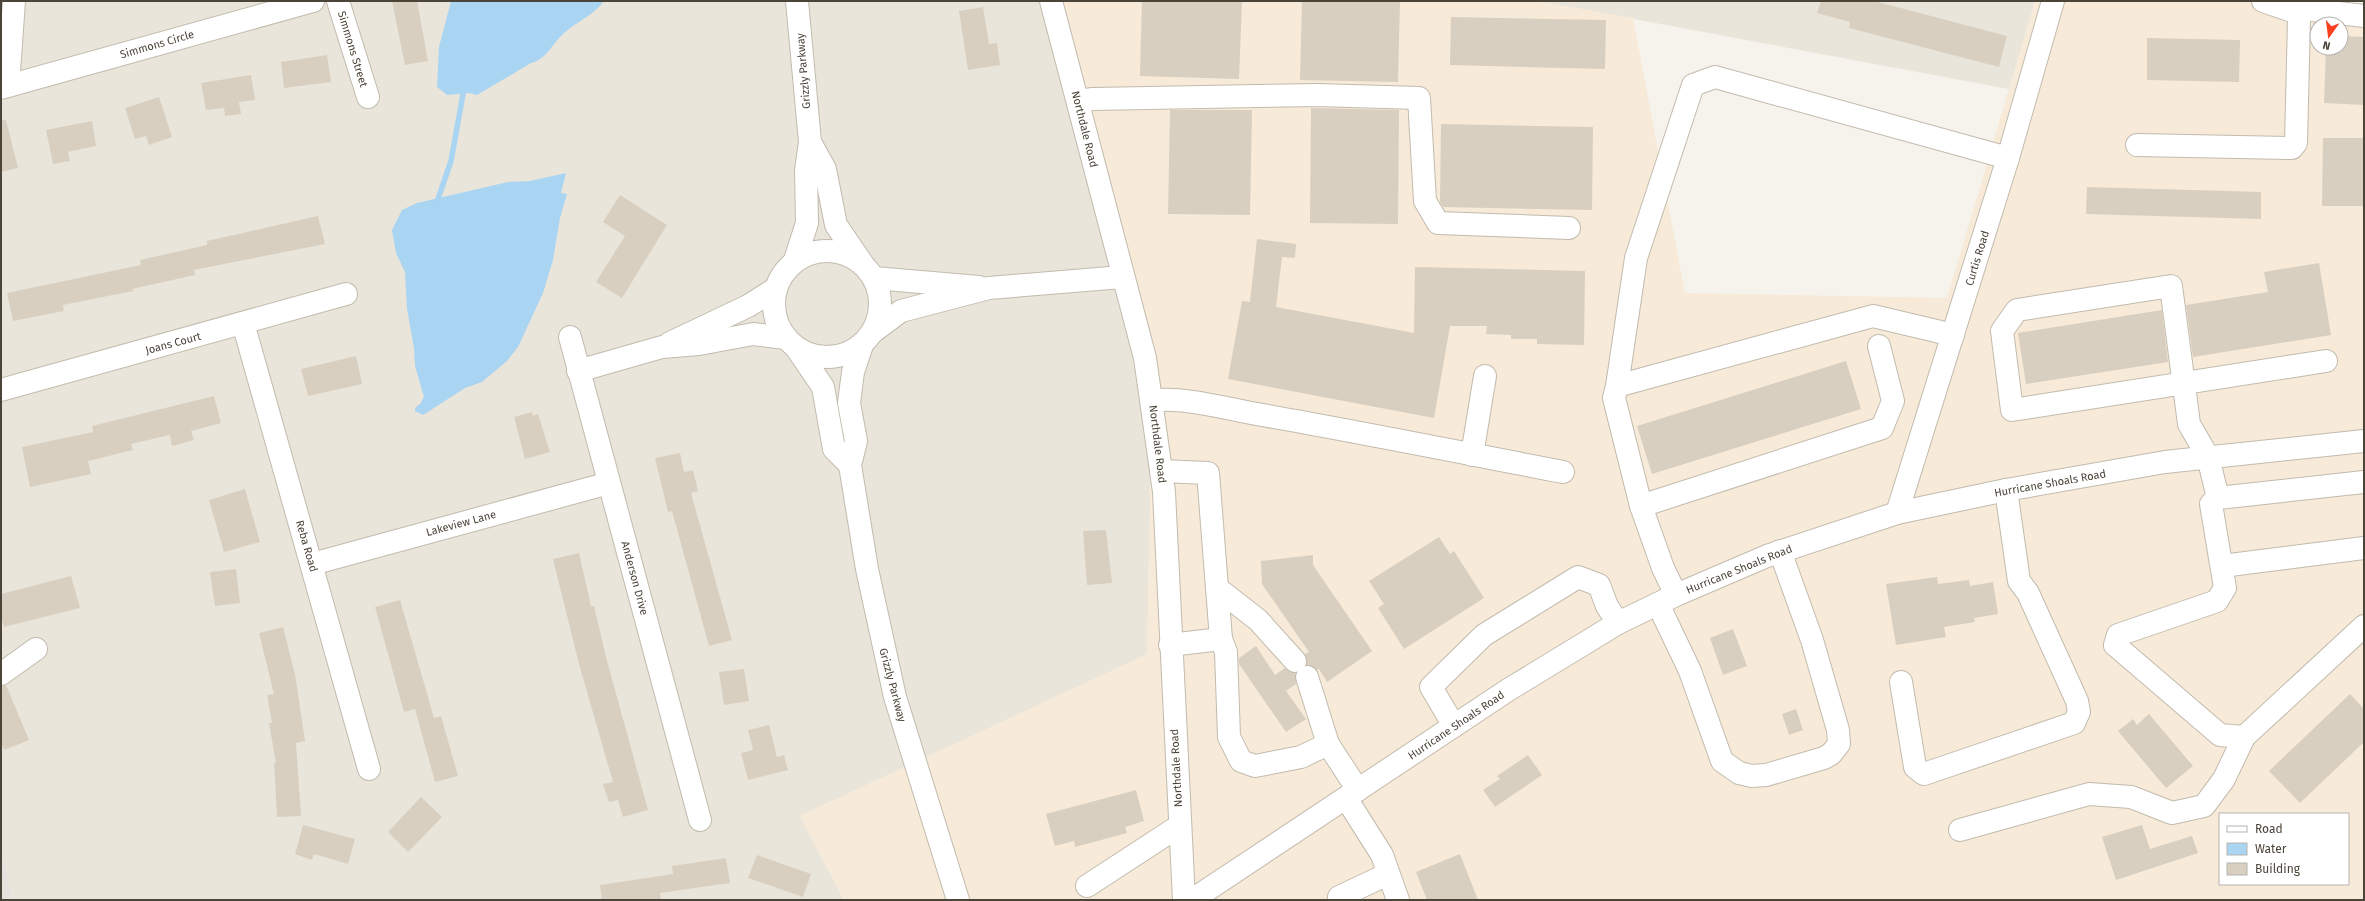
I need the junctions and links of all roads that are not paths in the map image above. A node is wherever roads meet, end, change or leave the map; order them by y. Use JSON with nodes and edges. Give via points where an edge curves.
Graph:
{"nodes":[{"id":1,"x":14,"y":1,"type":"edge"},
{"id":2,"x":313,"y":1,"type":"edge"},
{"id":3,"x":338,"y":1,"type":"edge"},
{"id":4,"x":797,"y":1,"type":"edge"},
{"id":5,"x":1051,"y":1,"type":"edge"},
{"id":6,"x":2053,"y":1,"type":"edge"},
{"id":7,"x":2263,"y":1,"type":"edge"},
{"id":8,"x":2301,"y":14,"type":"junction"},
{"id":9,"x":2364,"y":16,"type":"edge"},
{"id":10,"x":4,"y":87,"type":"edge"},
{"id":11,"x":368,"y":97,"type":"dead end"},
{"id":12,"x":1078,"y":101,"type":"junction"},
{"id":13,"x":810,"y":142,"type":"junction"},
{"id":14,"x":2137,"y":145,"type":"dead end"},
{"id":15,"x":2008,"y":158,"type":"junction"},
{"id":16,"x":1569,"y":228,"type":"dead end"},
{"id":17,"x":795,"y":260,"type":"junction"},
{"id":18,"x":868,"y":271,"type":"junction"},
{"id":19,"x":1122,"y":276,"type":"junction"},
{"id":20,"x":989,"y":288,"type":"junction"},
{"id":21,"x":775,"y":289,"type":"junction"},
{"id":22,"x":346,"y":294,"type":"dead end"},
{"id":23,"x":243,"y":324,"type":"junction"},
{"id":24,"x":1953,"y":335,"type":"junction"},
{"id":25,"x":570,"y":337,"type":"dead end"},
{"id":26,"x":868,"y":338,"type":"junction"},
{"id":27,"x":791,"y":343,"type":"junction"},
{"id":28,"x":1879,"y":346,"type":"dead end"},
{"id":29,"x":662,"y":347,"type":"junction"},
{"id":30,"x":2326,"y":361,"type":"dead end"},
{"id":31,"x":578,"y":371,"type":"junction"},
{"id":32,"x":1485,"y":376,"type":"dead end"},
{"id":33,"x":2183,"y":383,"type":"junction"},
{"id":34,"x":1617,"y":386,"type":"junction"},
{"id":35,"x":1,"y":390,"type":"edge"},
{"id":36,"x":1152,"y":401,"type":"junction"},
{"id":37,"x":2364,"y":441,"type":"edge"},
{"id":38,"x":1472,"y":455,"type":"junction"},
{"id":39,"x":2208,"y":457,"type":"junction"},
{"id":40,"x":850,"y":465,"type":"junction"},
{"id":41,"x":1161,"y":471,"type":"junction"},
{"id":42,"x":1563,"y":472,"type":"dead end"},
{"id":43,"x":2364,"y":482,"type":"edge"},
{"id":44,"x":609,"y":483,"type":"junction"},
{"id":45,"x":2006,"y":490,"type":"junction"},
{"id":46,"x":2218,"y":498,"type":"junction"},
{"id":47,"x":1641,"y":506,"type":"junction"},
{"id":48,"x":1897,"y":513,"type":"junction"},
{"id":49,"x":2364,"y":548,"type":"edge"},
{"id":50,"x":1780,"y":551,"type":"junction"},
{"id":51,"x":312,"y":564,"type":"junction"},
{"id":52,"x":2222,"y":566,"type":"junction"},
{"id":53,"x":1217,"y":588,"type":"junction"},
{"id":54,"x":1667,"y":600,"type":"junction"},
{"id":55,"x":1618,"y":623,"type":"junction"},
{"id":56,"x":2364,"y":626,"type":"edge"},
{"id":57,"x":1221,"y":639,"type":"junction"},
{"id":58,"x":1170,"y":645,"type":"junction"},
{"id":59,"x":36,"y":649,"type":"dead end"},
{"id":60,"x":1,"y":674,"type":"edge"},
{"id":61,"x":1901,"y":682,"type":"dead end"},
{"id":62,"x":1454,"y":726,"type":"junction"},
{"id":63,"x":2244,"y":737,"type":"junction"},
{"id":64,"x":1328,"y":744,"type":"junction"},
{"id":65,"x":369,"y":769,"type":"dead end"},
{"id":66,"x":1352,"y":794,"type":"junction"},
{"id":67,"x":700,"y":820,"type":"dead end"},
{"id":68,"x":1179,"y":826,"type":"junction"},
{"id":69,"x":1960,"y":830,"type":"dead end"},
{"id":70,"x":1388,"y":874,"type":"junction"},
{"id":71,"x":1087,"y":886,"type":"dead end"},
{"id":72,"x":1337,"y":899,"type":"edge"},
{"id":73,"x":958,"y":900,"type":"edge"},
{"id":74,"x":1184,"y":900,"type":"edge"},
{"id":75,"x":1192,"y":900,"type":"edge"},
{"id":76,"x":1398,"y":900,"type":"edge"}],
"edges":[{"from":1,"to":10,"type":"street"},
{"from":2,"to":10,"type":"street","name":"Simmons Circle"},
{"from":3,"to":11,"type":"street","name":"Simmons Street"},
{"from":4,"to":13,"type":"street","name":"Grizzly Parkway"},
{"from":5,"to":12,"type":"street","name":"Northdale Road"},
{"from":6,"to":15,"type":"street","name":"Curtis Road"},
{"from":7,"to":8,"type":"street"},
{"from":8,"to":9,"type":"street","via":[[2304,9]]},
{"from":8,"to":14,"type":"street","via":[[2296,143],[2292,148]]},
{"from":12,"to":16,"type":"street","via":[[1317,95],[1419,98],[1424,201],[1438,223]]},
{"from":12,"to":19,"type":"street","name":"Northdale Road"},
{"from":13,"to":17,"type":"street","name":"Grizzly Parkway","via":[[806,170],[807,223]]},
{"from":13,"to":18,"type":"street","name":"Grizzly Parkway","via":[[825,169],[836,225]]},
{"from":15,"to":24,"type":"street","name":"Curtis Road"},
{"from":15,"to":34,"type":"street","via":[[1715,77],[1693,85],[1636,258]]},
{"from":17,"to":18,"type":"street","via":[[811,252],[830,250],[847,254]]},
{"from":17,"to":21,"type":"street","via":[[782,273]]},
{"from":18,"to":20,"type":"street"},
{"from":18,"to":26,"type":"street","via":[[880,295],[880,314]]},
{"from":19,"to":20,"type":"street"},
{"from":19,"to":36,"type":"street","name":"Northdale Road","via":[[1145,358]]},
{"from":20,"to":26,"type":"street","via":[[901,311]]},
{"from":21,"to":27,"type":"street","via":[[773,306],[776,323]]},
{"from":21,"to":29,"type":"street","via":[[748,306],[697,328]]},
{"from":22,"to":23,"type":"street","name":"Joans Court"},
{"from":23,"to":35,"type":"street","name":"Joans Court"},
{"from":23,"to":51,"type":"street","name":"Reba Road"},
{"from":24,"to":34,"type":"street","via":[[1873,316]]},
{"from":24,"to":48,"type":"street","name":"Curtis Road"},
{"from":25,"to":31,"type":"street","name":"Anderson Drive"},
{"from":26,"to":27,"type":"street","via":[[847,354],[830,358],[813,356]]},
{"from":26,"to":40,"type":"street","name":"Grizzly Parkway","via":[[853,372],[849,403],[856,441]]},
{"from":27,"to":29,"type":"street","via":[[753,334],[699,344]]},
{"from":27,"to":40,"type":"street","via":[[823,387],[834,449]]},
{"from":28,"to":47,"type":"street","via":[[1893,401],[1882,428]]},
{"from":29,"to":31,"type":"street"},
{"from":30,"to":33,"type":"street"},
{"from":31,"to":44,"type":"street","name":"Anderson Drive"},
{"from":32,"to":38,"type":"street"},
{"from":33,"to":33,"type":"street","via":[[2012,410],[2002,331],[2017,310],[2171,286]]},
{"from":33,"to":39,"type":"street","via":[[2189,424]]},
{"from":34,"to":47,"type":"street","via":[[1614,398]]},
{"from":36,"to":38,"type":"street","via":[[1160,399],[1198,404]]},
{"from":36,"to":41,"type":"street","name":"Northdale Road"},
{"from":37,"to":39,"type":"street","name":"Hurricane Shoals Road"},
{"from":38,"to":42,"type":"street"},
{"from":39,"to":45,"type":"street","name":"Hurricane Shoals Road"},
{"from":39,"to":46,"type":"street"},
{"from":40,"to":73,"type":"street","name":"Grizzly Parkway","via":[[867,569],[888,668],[922,789]]},
{"from":41,"to":53,"type":"street","via":[[1208,474]]},
{"from":41,"to":58,"type":"street","name":"Northdale Road"},
{"from":43,"to":46,"type":"street"},
{"from":44,"to":51,"type":"street","name":"Lakeview Lane"},
{"from":44,"to":67,"type":"street","name":"Anderson Drive"},
{"from":45,"to":48,"type":"street","name":"Hurricane Shoals Road"},
{"from":45,"to":61,"type":"street","via":[[2019,581],[2028,593],[2077,701],[2079,712],[2074,723],[1924,774],[1915,767]]},
{"from":46,"to":52,"type":"street","via":[[2211,504]]},
{"from":47,"to":54,"type":"street","via":[[1663,568]]},
{"from":48,"to":50,"type":"street","name":"Hurricane Shoals Road"},
{"from":49,"to":52,"type":"street"},
{"from":50,"to":54,"type":"street","name":"Hurricane Shoals Road"},
{"from":50,"to":54,"type":"street","via":[[1812,640],[1838,730],[1839,744],[1824,758],[1766,775],[1752,776],[1739,773],[1722,761]]},
{"from":51,"to":65,"type":"street","name":"Reba Road"},
{"from":52,"to":63,"type":"street","via":[[2225,588],[2217,601],[2118,635],[2115,645],[2220,735]]},
{"from":53,"to":57,"type":"street"},
{"from":53,"to":64,"type":"street","via":[[1258,620],[1301,669]]},
{"from":54,"to":55,"type":"street","name":"Hurricane Shoals Road"},
{"from":55,"to":62,"type":"street","name":"Hurricane Shoals Road"},
{"from":55,"to":62,"type":"street","via":[[1599,585],[1578,577],[1484,635],[1431,687]]},
{"from":56,"to":63,"type":"street"},
{"from":57,"to":58,"type":"street"},
{"from":57,"to":64,"type":"street","via":[[1226,652],[1229,737],[1241,761],[1255,766],[1301,758]]},
{"from":58,"to":68,"type":"street","name":"Northdale Road"},
{"from":59,"to":60,"type":"street"},
{"from":62,"to":66,"type":"street","name":"Hurricane Shoals Road"},
{"from":63,"to":69,"type":"street","via":[[2224,779],[2204,806],[2172,813],[2131,797],[2088,794]]},
{"from":64,"to":66,"type":"street"},
{"from":66,"to":70,"type":"street","via":[[1382,855]]},
{"from":66,"to":75,"type":"street","name":"Hurricane Shoals Road"},
{"from":68,"to":71,"type":"street"},
{"from":68,"to":74,"type":"street","name":"Northdale Road"},
{"from":70,"to":72,"type":"street"},
{"from":70,"to":76,"type":"street"}]}
